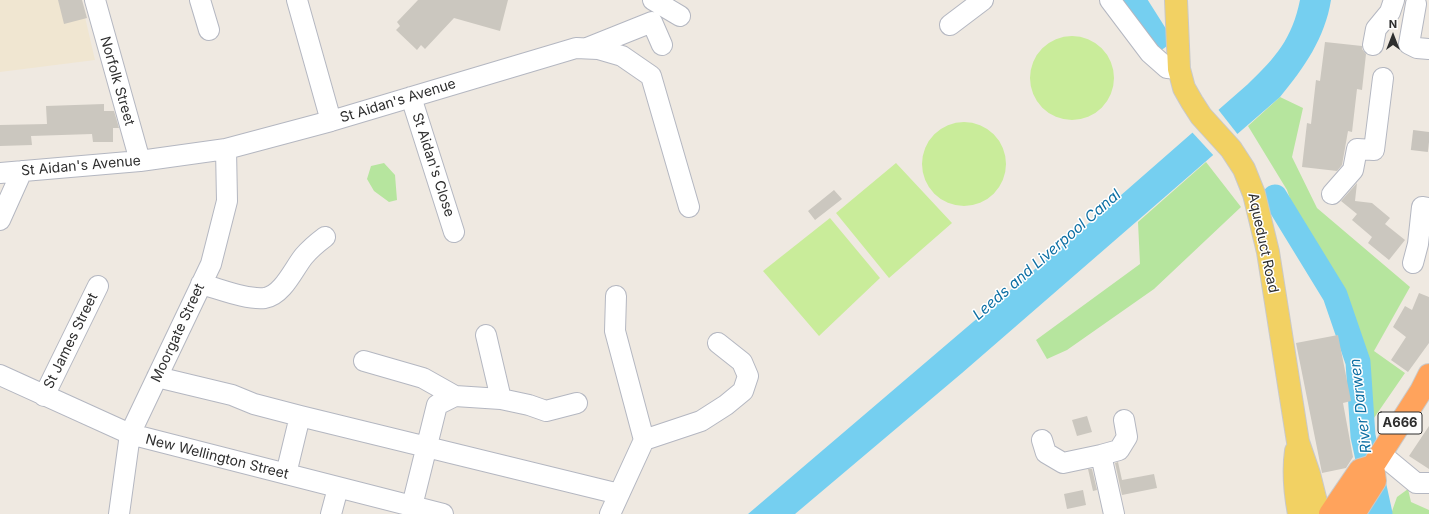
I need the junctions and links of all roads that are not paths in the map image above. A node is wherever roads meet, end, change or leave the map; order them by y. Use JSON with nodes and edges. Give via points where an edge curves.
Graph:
{"nodes":[{"id":1,"x":94,"y":0,"type":"edge"},
{"id":2,"x":200,"y":0,"type":"edge"},
{"id":3,"x":297,"y":0,"type":"edge"},
{"id":4,"x":653,"y":0,"type":"edge"},
{"id":5,"x":983,"y":0,"type":"edge"},
{"id":6,"x":1110,"y":0,"type":"edge"},
{"id":7,"x":1176,"y":0,"type":"edge"},
{"id":8,"x":1394,"y":0,"type":"edge"},
{"id":9,"x":1416,"y":4,"type":"dead end"},
{"id":10,"x":680,"y":16,"type":"dead end"},
{"id":11,"x":950,"y":25,"type":"dead end"},
{"id":12,"x":209,"y":30,"type":"dead end"},
{"id":13,"x":662,"y":45,"type":"dead end"},
{"id":14,"x":1374,"y":45,"type":"dead end"},
{"id":15,"x":587,"y":48,"type":"junction"},
{"id":16,"x":1429,"y":49,"type":"edge"},
{"id":17,"x":1179,"y":69,"type":"junction"},
{"id":18,"x":1383,"y":78,"type":"dead end"},
{"id":19,"x":411,"y":97,"type":"junction"},
{"id":20,"x":331,"y":121,"type":"junction"},
{"id":21,"x":226,"y":149,"type":"junction"},
{"id":22,"x":140,"y":161,"type":"junction"},
{"id":23,"x":22,"y":172,"type":"junction"},
{"id":24,"x":0,"y":173,"type":"edge"},
{"id":25,"x":1332,"y":194,"type":"dead end"},
{"id":26,"x":689,"y":207,"type":"dead end"},
{"id":27,"x":1429,"y":208,"type":"edge"},
{"id":28,"x":0,"y":220,"type":"edge"},
{"id":29,"x":454,"y":232,"type":"dead end"},
{"id":30,"x":325,"y":237,"type":"dead end"},
{"id":31,"x":1413,"y":263,"type":"dead end"},
{"id":32,"x":201,"y":284,"type":"junction"},
{"id":33,"x":98,"y":286,"type":"dead end"},
{"id":34,"x":616,"y":296,"type":"dead end"},
{"id":35,"x":486,"y":335,"type":"dead end"},
{"id":36,"x":718,"y":343,"type":"dead end"},
{"id":37,"x":364,"y":361,"type":"dead end"},
{"id":38,"x":0,"y":375,"type":"edge"},
{"id":39,"x":157,"y":377,"type":"junction"},
{"id":40,"x":1426,"y":388,"type":"edge"},
{"id":41,"x":44,"y":396,"type":"junction"},
{"id":42,"x":454,"y":396,"type":"junction"},
{"id":43,"x":501,"y":399,"type":"junction"},
{"id":44,"x":577,"y":403,"type":"dead end"},
{"id":45,"x":300,"y":416,"type":"junction"},
{"id":46,"x":1124,"y":420,"type":"dead end"},
{"id":47,"x":130,"y":434,"type":"junction"},
{"id":48,"x":644,"y":440,"type":"junction"},
{"id":49,"x":1042,"y":440,"type":"dead end"},
{"id":50,"x":1298,"y":442,"type":"junction"},
{"id":51,"x":427,"y":447,"type":"junction"},
{"id":52,"x":1101,"y":455,"type":"junction"},
{"id":53,"x":1378,"y":458,"type":"junction"},
{"id":54,"x":286,"y":474,"type":"junction"},
{"id":55,"x":1429,"y":483,"type":"edge"},
{"id":56,"x":338,"y":488,"type":"junction"},
{"id":57,"x":619,"y":494,"type":"junction"},
{"id":58,"x":412,"y":506,"type":"junction"},
{"id":59,"x":119,"y":514,"type":"edge"},
{"id":60,"x":331,"y":514,"type":"edge"},
{"id":61,"x":439,"y":514,"type":"edge"},
{"id":62,"x":610,"y":514,"type":"edge"},
{"id":63,"x":1114,"y":514,"type":"edge"},
{"id":64,"x":1299,"y":514,"type":"edge"},
{"id":65,"x":1319,"y":514,"type":"edge"},
{"id":66,"x":1330,"y":514,"type":"edge"},
{"id":67,"x":1354,"y":514,"type":"edge"}],
"edges":[{"from":1,"to":22,"type":"street","name":"Norfolk Street"},
{"from":2,"to":12,"type":"street"},
{"from":3,"to":20,"type":"street"},
{"from":4,"to":10,"type":"street"},
{"from":5,"to":11,"type":"street"},
{"from":6,"to":17,"type":"street","via":[[1150,53],[1167,68]]},
{"from":7,"to":17,"type":"main road","name":"Aqueduct Road"},
{"from":8,"to":14,"type":"street","via":[[1390,12],[1376,29]]},
{"from":9,"to":16,"type":"street","via":[[1409,44]]},
{"from":13,"to":15,"type":"street","via":[[652,22]]},
{"from":15,"to":19,"type":"street","name":"St Aidan's Avenue","via":[[576,48]]},
{"from":15,"to":26,"type":"street","name":"St Aidan's Avenue","via":[[622,56],[651,76]]},
{"from":17,"to":50,"type":"main road","name":"Aqueduct Road","via":[[1184,88],[1192,102],[1201,116],[1231,149],[1244,169],[1254,194],[1268,252]]},
{"from":18,"to":25,"type":"street","via":[[1374,150],[1357,149],[1353,170]]},
{"from":19,"to":20,"type":"street","name":"St Aidan's Avenue"},
{"from":19,"to":29,"type":"street","name":"St Aidan's Close"},
{"from":20,"to":21,"type":"street","name":"St Aidan's Avenue"},
{"from":21,"to":22,"type":"street","name":"St Aidan's Avenue"},
{"from":21,"to":32,"type":"street","name":"Moorgate Street","via":[[227,201],[211,264]]},
{"from":22,"to":23,"type":"street","name":"St Aidan's Avenue"},
{"from":23,"to":24,"type":"street","name":"St Aidan's Avenue"},
{"from":23,"to":28,"type":"street"},
{"from":27,"to":31,"type":"street","via":[[1422,207]]},
{"from":30,"to":32,"type":"street","via":[[304,256],[285,284],[266,298],[242,296]]},
{"from":32,"to":39,"type":"street","name":"Moorgate Street"},
{"from":33,"to":41,"type":"street","name":"St James Street"},
{"from":34,"to":48,"type":"street","via":[[614,331]]},
{"from":35,"to":43,"type":"street"},
{"from":36,"to":48,"type":"street","via":[[742,362],[748,376],[743,391],[701,421]]},
{"from":37,"to":42,"type":"street","via":[[423,378]]},
{"from":38,"to":41,"type":"street","name":"New Wellington Street"},
{"from":39,"to":45,"type":"street","via":[[232,395],[254,404]]},
{"from":39,"to":47,"type":"street","name":"Moorgate Street"},
{"from":40,"to":53,"type":"highway","number":"A666"},
{"from":41,"to":47,"type":"street","name":"New Wellington Street"},
{"from":42,"to":43,"type":"street"},
{"from":42,"to":51,"type":"street","via":[[437,405]]},
{"from":43,"to":44,"type":"street","via":[[546,411]]},
{"from":45,"to":51,"type":"street"},
{"from":45,"to":54,"type":"street"},
{"from":46,"to":52,"type":"street","via":[[1127,437],[1119,450]]},
{"from":47,"to":54,"type":"street","name":"New Wellington Street"},
{"from":47,"to":59,"type":"street","name":"Moorgate Street"},
{"from":48,"to":57,"type":"street"},
{"from":49,"to":52,"type":"street","via":[[1046,454],[1063,463]]},
{"from":50,"to":64,"type":"main road","name":"Aqueduct Road","via":[[1294,464]]},
{"from":50,"to":65,"type":"main road","name":"Aqueduct Road"},
{"from":51,"to":57,"type":"street"},
{"from":51,"to":58,"type":"street"},
{"from":52,"to":63,"type":"street"},
{"from":53,"to":55,"type":"street","via":[[1416,483]]},
{"from":53,"to":66,"type":"highway","number":"A666","via":[[1360,470]]},
{"from":53,"to":67,"type":"highway","via":[[1375,481]]},
{"from":54,"to":56,"type":"street","name":"New Wellington Street"},
{"from":56,"to":58,"type":"street","name":"New Wellington Street"},
{"from":56,"to":60,"type":"street"},
{"from":57,"to":62,"type":"street"},
{"from":58,"to":61,"type":"street","name":"New Wellington Street"}]}
